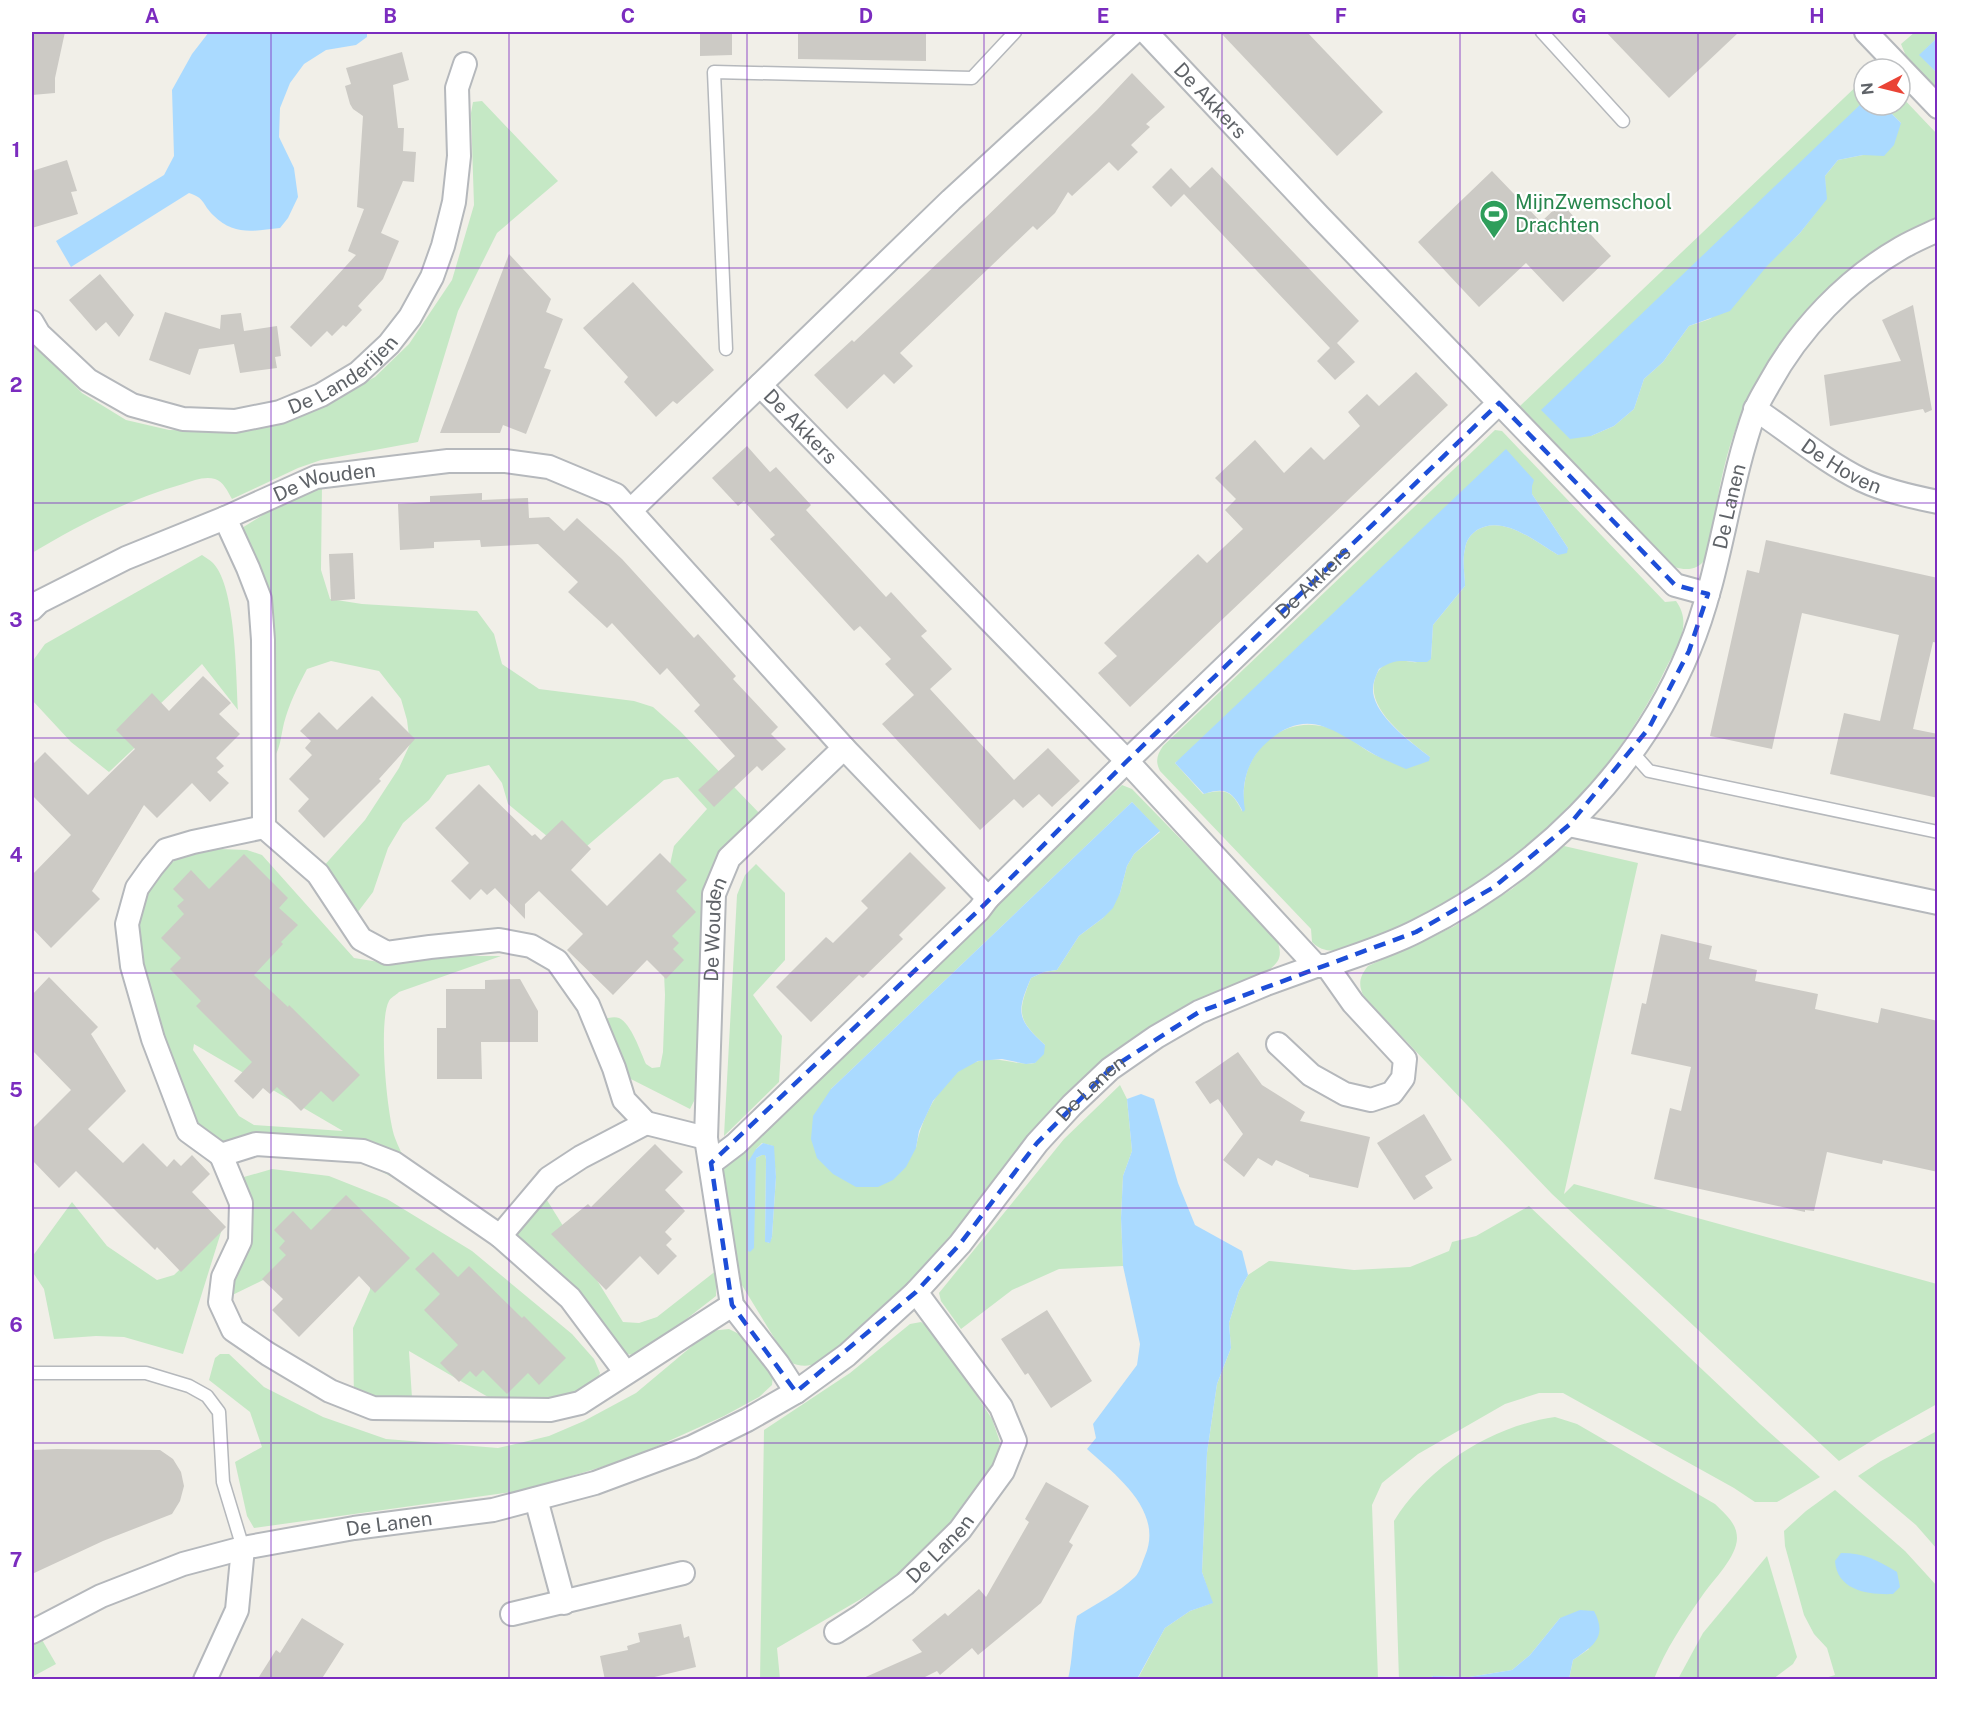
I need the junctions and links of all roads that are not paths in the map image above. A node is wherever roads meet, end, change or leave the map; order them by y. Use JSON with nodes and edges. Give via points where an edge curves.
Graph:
{"nodes":[{"id":1,"x":1015,"y":32,"type":"edge"},
{"id":2,"x":1134,"y":32,"type":"edge"},
{"id":3,"x":1146,"y":32,"type":"edge"},
{"id":4,"x":1542,"y":32,"type":"edge"},
{"id":5,"x":1878,"y":36,"type":"edge"},
{"id":6,"x":465,"y":64,"type":"dead end"},
{"id":7,"x":1938,"y":107,"type":"edge"},
{"id":8,"x":1623,"y":120,"type":"dead end"},
{"id":9,"x":1938,"y":230,"type":"edge"},
{"id":10,"x":32,"y":322,"type":"edge"},
{"id":11,"x":726,"y":349,"type":"dead end"},
{"id":12,"x":760,"y":385,"type":"junction"},
{"id":13,"x":1499,"y":404,"type":"junction"},
{"id":14,"x":1755,"y":409,"type":"junction"},
{"id":15,"x":1938,"y":502,"type":"edge"},
{"id":16,"x":631,"y":510,"type":"junction"},
{"id":17,"x":225,"y":518,"type":"junction"},
{"id":18,"x":1708,"y":594,"type":"junction"},
{"id":19,"x":32,"y":609,"type":"edge"},
{"id":20,"x":844,"y":748,"type":"junction"},
{"id":21,"x":1632,"y":752,"type":"junction"},
{"id":22,"x":1127,"y":761,"type":"junction"},
{"id":23,"x":1569,"y":825,"type":"junction"},
{"id":24,"x":264,"y":827,"type":"junction"},
{"id":25,"x":1938,"y":832,"type":"edge"},
{"id":26,"x":988,"y":898,"type":"junction"},
{"id":27,"x":1938,"y":903,"type":"edge"},
{"id":28,"x":1321,"y":966,"type":"junction"},
{"id":29,"x":1278,"y":1044,"type":"dead end"},
{"id":30,"x":646,"y":1123,"type":"junction"},
{"id":31,"x":706,"y":1138,"type":"junction"},
{"id":32,"x":221,"y":1155,"type":"junction"},
{"id":33,"x":711,"y":1163,"type":"junction"},
{"id":34,"x":500,"y":1236,"type":"junction"},
{"id":35,"x":916,"y":1292,"type":"junction"},
{"id":36,"x":732,"y":1305,"type":"junction"},
{"id":37,"x":32,"y":1373,"type":"edge"},
{"id":38,"x":626,"y":1373,"type":"junction"},
{"id":39,"x":796,"y":1392,"type":"junction"},
{"id":40,"x":536,"y":1499,"type":"junction"},
{"id":41,"x":243,"y":1548,"type":"junction"},
{"id":42,"x":683,"y":1573,"type":"dead end"},
{"id":43,"x":564,"y":1603,"type":"junction"},
{"id":44,"x":512,"y":1614,"type":"dead end"},
{"id":45,"x":32,"y":1632,"type":"edge"},
{"id":46,"x":836,"y":1632,"type":"dead end"},
{"id":47,"x":205,"y":1680,"type":"edge"}],
"edges":[{"from":1,"to":11,"type":"lane","via":[[972,78],[714,72]]},
{"from":2,"to":12,"type":"street","name":"De Akkers","via":[[951,200]]},
{"from":3,"to":13,"type":"street","name":"De Akkers"},
{"from":4,"to":8,"type":"lane"},
{"from":5,"to":7,"type":"street"},
{"from":6,"to":10,"type":"street","name":"De Landerijen","via":[[457,87],[459,156],[454,202],[443,246],[432,277],[410,317],[358,373],[321,395],[280,412],[235,421],[183,419],[132,405],[88,380],[39,334]]},
{"from":9,"to":14,"type":"street","name":"De Lanen","via":[[1901,248],[1827,306],[1794,343]]},
{"from":12,"to":16,"type":"street"},
{"from":12,"to":22,"type":"street","name":"De Akkers"},
{"from":13,"to":18,"type":"street","name":"De Akkers","via":[[1675,585]]},
{"from":13,"to":22,"type":"street","name":"De Akkers"},
{"from":14,"to":15,"type":"street","name":"De Hoven","via":[[1825,459],[1864,481]]},
{"from":14,"to":18,"type":"street","name":"De Lanen"},
{"from":16,"to":17,"type":"street","name":"De Wouden","via":[[616,495],[549,467],[448,461],[316,477]]},
{"from":16,"to":20,"type":"street","name":"De Wouden"},
{"from":17,"to":19,"type":"street","name":"De Wouden","via":[[126,558]]},
{"from":17,"to":24,"type":"street","via":[[260,599]]},
{"from":18,"to":21,"type":"street","name":"De Lanen","via":[[1689,651],[1650,728]]},
{"from":20,"to":26,"type":"street","name":"De Wouden"},
{"from":20,"to":31,"type":"street","name":"De Wouden","via":[[729,858],[714,894]]},
{"from":21,"to":23,"type":"street","name":"De Lanen"},
{"from":21,"to":25,"type":"lane","via":[[1649,771]]},
{"from":22,"to":26,"type":"street"},
{"from":22,"to":28,"type":"street","name":"De Akkers"},
{"from":23,"to":27,"type":"street"},
{"from":23,"to":28,"type":"street","name":"De Lanen","via":[[1494,887],[1462,906],[1416,932]]},
{"from":24,"to":30,"type":"street","via":[[318,873],[361,939],[387,953],[499,940],[531,946],[557,961],[588,1005],[624,1100]]},
{"from":24,"to":32,"type":"street","via":[[166,850],[137,888],[127,924],[132,966],[153,1039],[188,1131]]},
{"from":26,"to":33,"type":"street","via":[[736,1144]]},
{"from":28,"to":29,"type":"street","via":[[1405,1059],[1403,1078],[1392,1093],[1371,1100],[1345,1094],[1311,1076]]},
{"from":28,"to":35,"type":"street","name":"De Lanen","via":[[1199,1012],[1110,1069],[1037,1143],[960,1244]]},
{"from":30,"to":31,"type":"street"},
{"from":30,"to":34,"type":"street","via":[[549,1178]]},
{"from":31,"to":33,"type":"street","name":"De Wouden"},
{"from":32,"to":34,"type":"street","via":[[256,1144],[363,1151],[394,1163]]},
{"from":32,"to":38,"type":"street","via":[[241,1203],[240,1241],[223,1276],[220,1302],[233,1330],[330,1391],[373,1407],[550,1410],[580,1403]]},
{"from":33,"to":36,"type":"street","name":"De Wouden"},
{"from":34,"to":38,"type":"street","via":[[570,1298]]},
{"from":35,"to":39,"type":"street","name":"De Lanen","via":[[846,1355]]},
{"from":35,"to":46,"type":"street","name":"De Lanen","via":[[1001,1407],[1015,1441],[1003,1471],[960,1530],[905,1584]]},
{"from":36,"to":38,"type":"street"},
{"from":36,"to":39,"type":"street","name":"De Wouden"},
{"from":37,"to":41,"type":"lane","via":[[146,1374],[189,1386],[207,1396],[219,1412],[223,1482]]},
{"from":39,"to":40,"type":"street","name":"De Lanen","via":[[692,1447],[595,1483]]},
{"from":40,"to":41,"type":"street","name":"De Lanen","via":[[493,1510],[354,1528]]},
{"from":40,"to":43,"type":"street"},
{"from":41,"to":45,"type":"street","name":"De Lanen","via":[[183,1564],[101,1596]]},
{"from":41,"to":47,"type":"street","via":[[237,1610]]},
{"from":42,"to":43,"type":"street"},
{"from":43,"to":44,"type":"street"}]}
